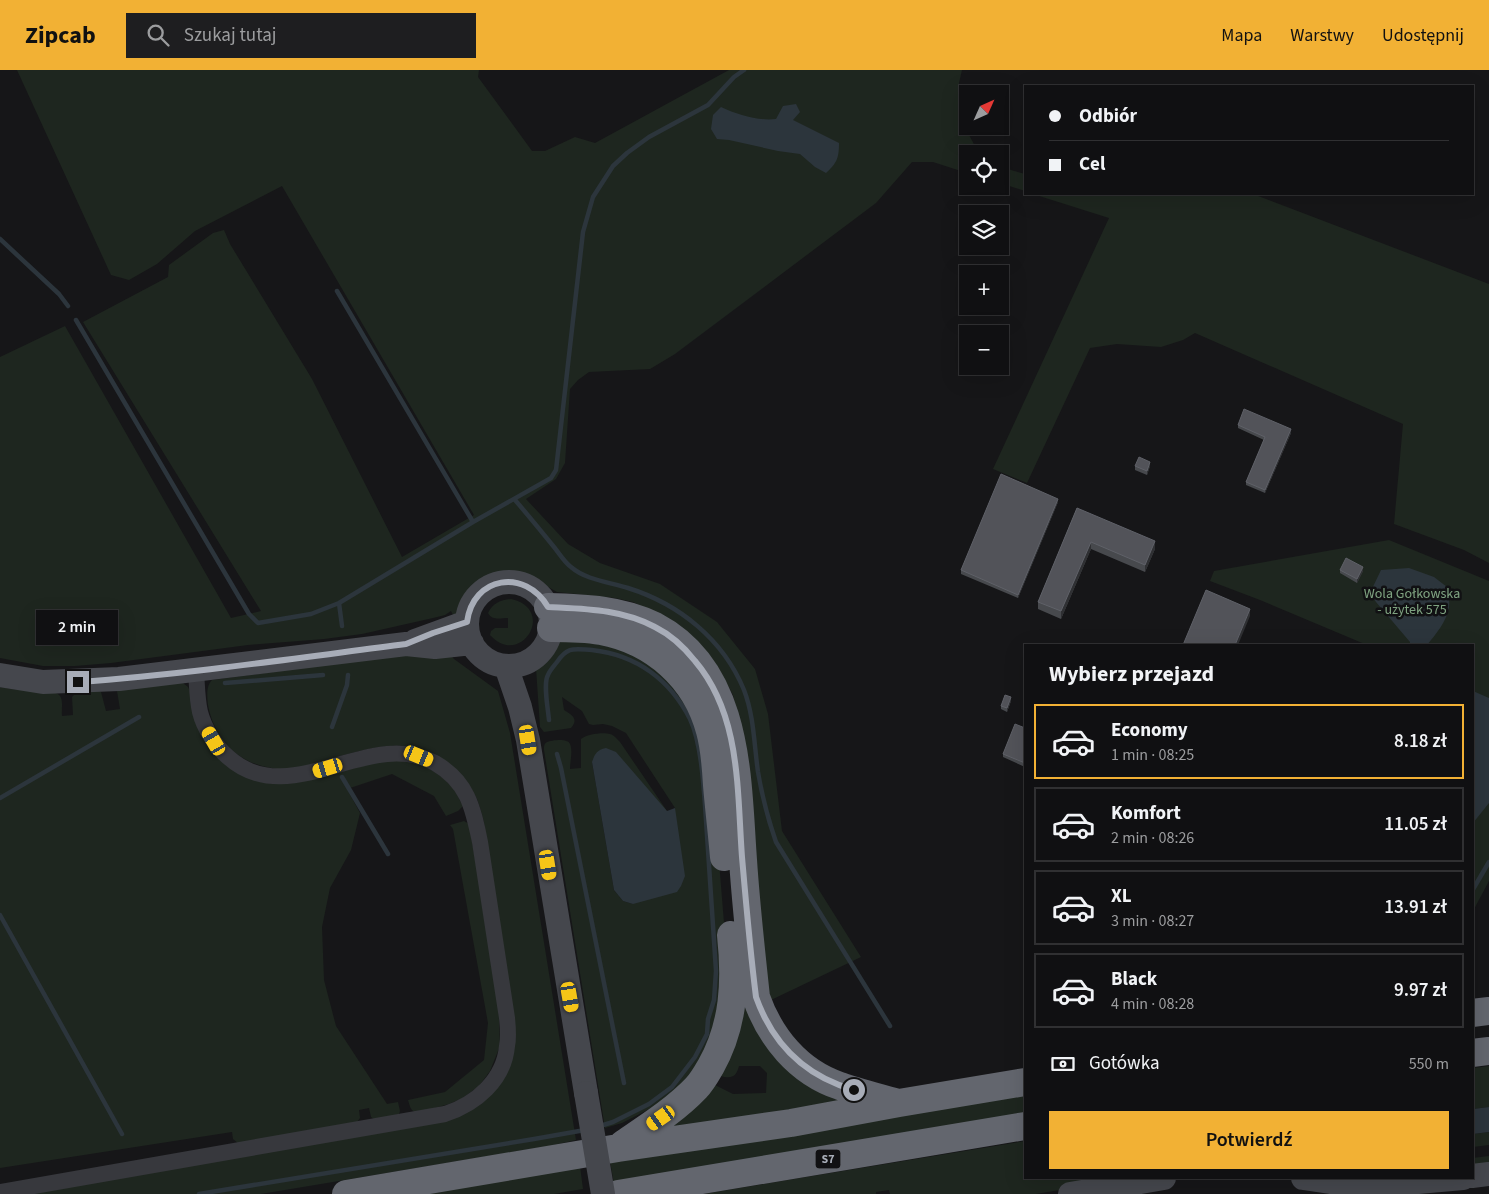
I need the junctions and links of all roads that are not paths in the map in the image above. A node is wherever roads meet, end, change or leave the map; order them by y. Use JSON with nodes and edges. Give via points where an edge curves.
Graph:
{"nodes":[{"id":1,"x":549,"y":617,"type":"junction"},
{"id":2,"x":469,"y":632,"type":"junction"},
{"id":3,"x":517,"y":663,"type":"junction"},
{"id":4,"x":196,"y":671,"type":"junction"},
{"id":5,"x":0,"y":675,"type":"edge"},
{"id":6,"x":1489,"y":1011,"type":"edge"},
{"id":7,"x":1474,"y":1013,"type":"edge"},
{"id":8,"x":1489,"y":1050,"type":"edge"},
{"id":9,"x":1474,"y":1053,"type":"edge"},
{"id":10,"x":1024,"y":1082,"type":"edge"},
{"id":11,"x":899,"y":1103,"type":"junction"},
{"id":12,"x":1024,"y":1126,"type":"edge"},
{"id":13,"x":618,"y":1148,"type":"junction"},
{"id":14,"x":1489,"y":1174,"type":"edge"},
{"id":15,"x":1474,"y":1176,"type":"edge"},
{"id":16,"x":1158,"y":1179,"type":"edge"},
{"id":17,"x":1310,"y":1179,"type":"edge"},
{"id":18,"x":1453,"y":1179,"type":"edge"},
{"id":19,"x":0,"y":1192,"type":"edge"},
{"id":20,"x":625,"y":1193,"type":"edge"},
{"id":21,"x":346,"y":1194,"type":"edge"},
{"id":22,"x":602,"y":1194,"type":"edge"},
{"id":23,"x":1070,"y":1194,"type":"edge"}],
"edges":[{"from":1,"to":2,"type":"street","via":[[540,596],[529,587],[514,582],[499,583],[479,594],[470,607]]},
{"from":1,"to":3,"type":"street","via":[[544,647],[534,658]]},
{"from":1,"to":11,"type":"highway","via":[[597,609],[637,618],[672,637],[702,668],[717,695],[732,741],[756,997],[766,1023],[783,1047],[803,1066],[824,1079]]},
{"from":1,"to":13,"type":"highway","via":[[629,639],[658,655],[690,688],[702,709],[714,751],[734,960],[730,1015],[718,1054],[697,1087],[675,1108]]},
{"from":2,"to":3,"type":"street","via":[[476,650],[487,660],[500,665]]},
{"from":2,"to":4,"type":"street","via":[[435,646],[406,644]]},
{"from":3,"to":22,"type":"street","bridge":true,"via":[[527,701],[528,740]]},
{"from":4,"to":5,"type":"street","via":[[78,682],[43,682]]},
{"from":4,"to":19,"type":"street","via":[[200,713],[222,752],[238,766],[263,775],[292,776],[384,754],[407,754],[442,767],[460,785],[469,798],[482,852],[507,1018],[508,1047],[504,1058],[486,1090],[469,1104],[445,1114]]},
{"from":6,"to":7,"type":"highway"},
{"from":8,"to":9,"type":"highway"},
{"from":10,"to":11,"type":"highway"},
{"from":11,"to":13,"type":"highway","via":[[791,1123]]},
{"from":12,"to":20,"type":"highway","number":"S7"},
{"from":13,"to":21,"type":"highway"},
{"from":14,"to":15,"type":"street"},
{"from":16,"to":23,"type":"street"},
{"from":17,"to":18,"type":"street","via":[[1385,1186]]}]}
